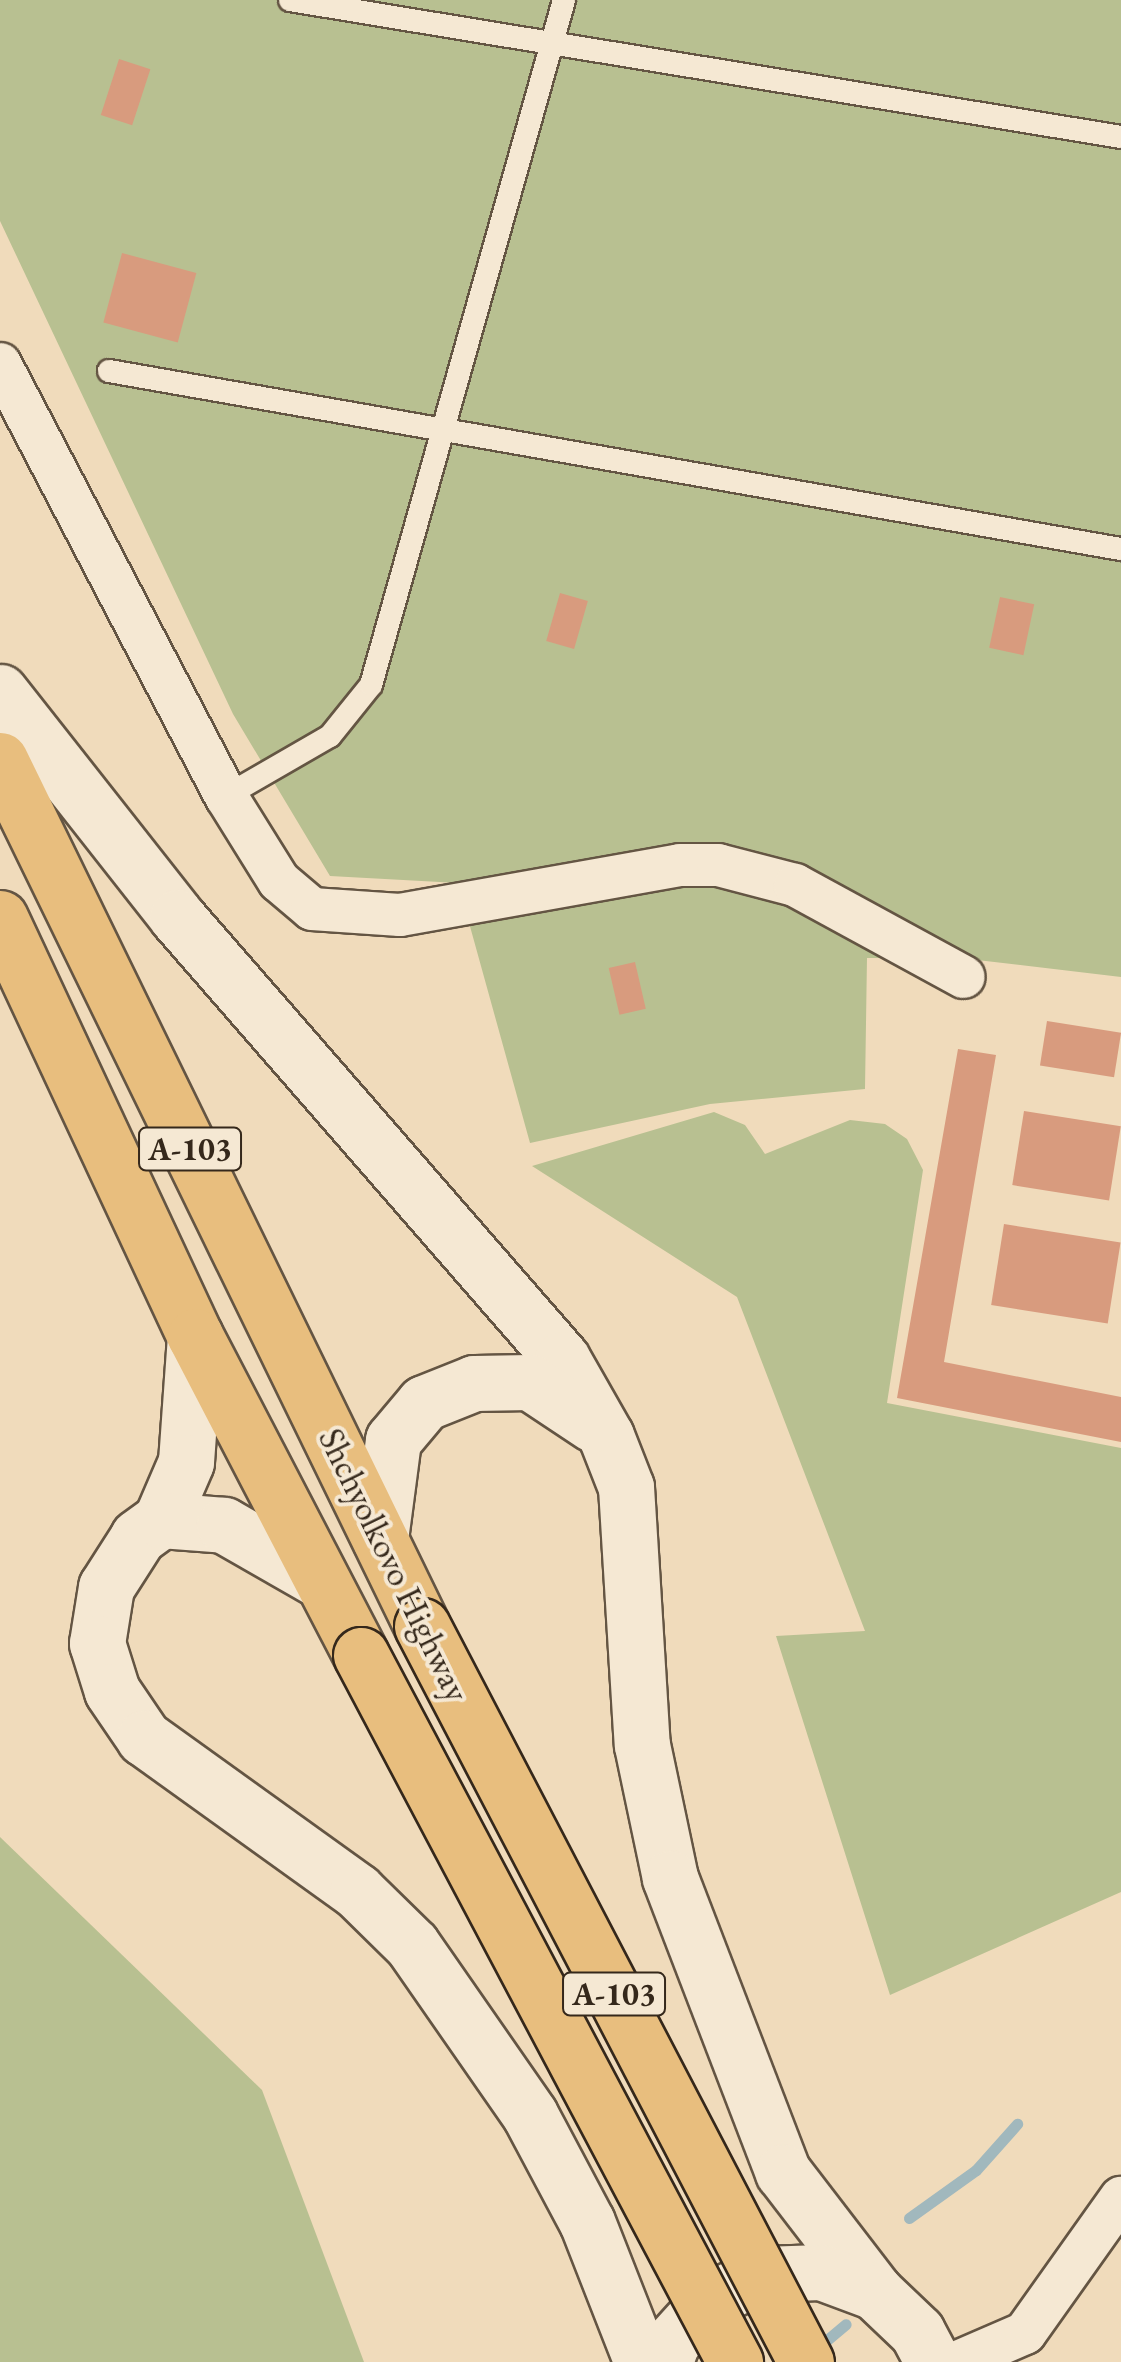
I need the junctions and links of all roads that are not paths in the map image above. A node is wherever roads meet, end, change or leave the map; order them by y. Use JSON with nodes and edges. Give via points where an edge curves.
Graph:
{"nodes":[{"id":1,"x":290,"y":0,"type":"edge"},
{"id":2,"x":564,"y":0,"type":"edge"},
{"id":3,"x":553,"y":43,"type":"junction"},
{"id":4,"x":1121,"y":137,"type":"edge"},
{"id":5,"x":0,"y":364,"type":"edge"},
{"id":6,"x":109,"y":371,"type":"dead end"},
{"id":7,"x":444,"y":428,"type":"junction"},
{"id":8,"x":1121,"y":548,"type":"edge"},
{"id":9,"x":0,"y":692,"type":"edge"},
{"id":10,"x":0,"y":760,"type":"edge"},
{"id":11,"x":226,"y":796,"type":"junction"},
{"id":12,"x":0,"y":918,"type":"edge"},
{"id":13,"x":964,"y":977,"type":"dead end"},
{"id":14,"x":196,"y":1336,"type":"junction"},
{"id":15,"x":606,"y":1436,"type":"junction"},
{"id":16,"x":162,"y":1520,"type":"junction"},
{"id":17,"x":380,"y":1539,"type":"junction"},
{"id":18,"x":320,"y":1580,"type":"junction"},
{"id":19,"x":783,"y":2172,"type":"junction"},
{"id":20,"x":1121,"y":2198,"type":"edge"},
{"id":21,"x":587,"y":2222,"type":"junction"},
{"id":22,"x":764,"y":2274,"type":"junction"},
{"id":23,"x":875,"y":2292,"type":"junction"},
{"id":24,"x":711,"y":2299,"type":"junction"},
{"id":25,"x":642,"y":2362,"type":"edge"},
{"id":26,"x":665,"y":2362,"type":"edge"},
{"id":27,"x":735,"y":2362,"type":"edge"},
{"id":28,"x":806,"y":2362,"type":"edge"},
{"id":29,"x":934,"y":2362,"type":"edge"},
{"id":30,"x":958,"y":2362,"type":"edge"}],
"edges":[{"from":1,"to":3,"type":"lane"},
{"from":2,"to":3,"type":"lane"},
{"from":3,"to":4,"type":"lane"},
{"from":3,"to":7,"type":"lane"},
{"from":5,"to":11,"type":"street"},
{"from":6,"to":7,"type":"lane"},
{"from":7,"to":8,"type":"lane"},
{"from":7,"to":11,"type":"lane","via":[[371,685],[330,736]]},
{"from":9,"to":15,"type":"street","via":[[177,917],[562,1359]]},
{"from":10,"to":17,"type":"main road","name":"Shchyolkovo Highway","number":"А-103"},
{"from":11,"to":13,"type":"street","via":[[278,881],[312,908],[400,915],[718,865],[795,886]]},
{"from":12,"to":14,"type":"main road","name":"Shchyolkovo Highway","number":"А-103"},
{"from":14,"to":16,"type":"street","via":[[186,1462]]},
{"from":14,"to":18,"type":"main road","name":"Shchyolkovo Highway","number":"А-103"},
{"from":15,"to":17,"type":"street","via":[[530,1382],[474,1383],[424,1404],[393,1440]]},
{"from":15,"to":19,"type":"street","via":[[626,1487],[642,1744],[670,1878]]},
{"from":16,"to":18,"type":"street","via":[[224,1525]]},
{"from":16,"to":21,"type":"street","via":[[138,1537],[106,1587],[97,1643],[112,1691],[144,1738],[357,1891],[412,1946],[530,2115]]},
{"from":17,"to":28,"type":"main road","name":"Shchyolkovo Highway","number":"А-103","bridge":true},
{"from":18,"to":27,"type":"main road","name":"Shchyolkovo Highway","number":"А-103","bridge":true},
{"from":19,"to":22,"type":"street","via":[[780,2228]]},
{"from":19,"to":23,"type":"street"},
{"from":20,"to":30,"type":"street","via":[[1025,2334]]},
{"from":21,"to":24,"type":"street","via":[[664,2282]]},
{"from":21,"to":25,"type":"street"},
{"from":22,"to":23,"type":"street","via":[[821,2272]]},
{"from":22,"to":24,"type":"street"},
{"from":23,"to":29,"type":"street","via":[[916,2332]]},
{"from":24,"to":26,"type":"street","via":[[672,2342]]}]}
